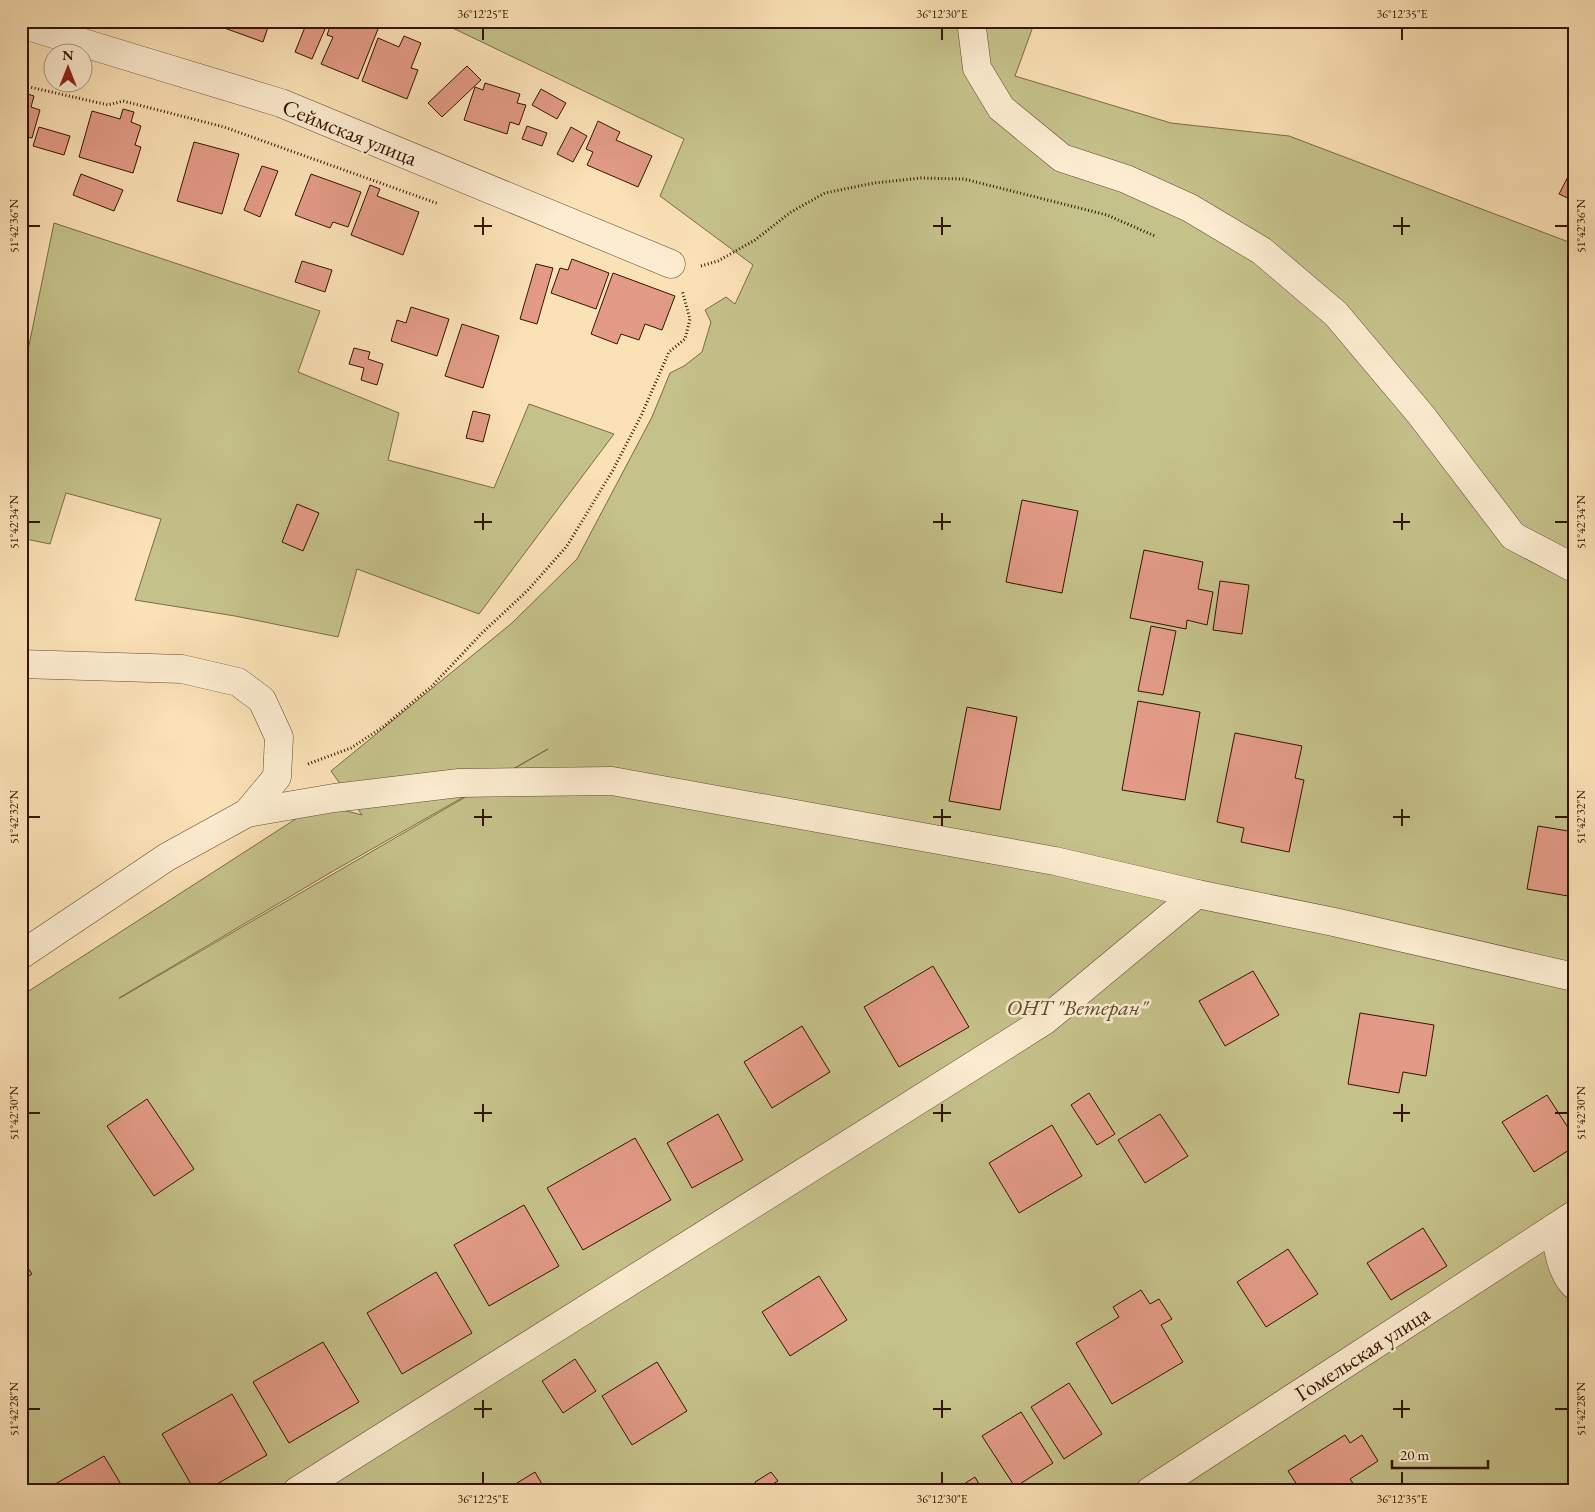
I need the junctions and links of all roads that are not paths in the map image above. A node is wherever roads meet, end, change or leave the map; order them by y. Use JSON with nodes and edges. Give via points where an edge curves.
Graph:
{"nodes":[{"id":1,"x":974,"y":21,"type":"edge"},
{"id":2,"x":21,"y":24,"type":"edge"},
{"id":3,"x":671,"y":264,"type":"road end"},
{"id":4,"x":1574,"y":568,"type":"edge"},
{"id":5,"x":21,"y":664,"type":"edge"},
{"id":6,"x":247,"y":813,"type":"junction"},
{"id":7,"x":1197,"y":894,"type":"junction"},
{"id":8,"x":21,"y":955,"type":"edge"},
{"id":9,"x":1574,"y":977,"type":"edge"},
{"id":10,"x":1564,"y":1221,"type":"edge"},
{"id":11,"x":1574,"y":1285,"type":"edge"},
{"id":12,"x":296,"y":1491,"type":"edge"},
{"id":13,"x":1150,"y":1491,"type":"edge"}],
"edges":[{"from":1,"to":4,"type":"street","via":[[977,68],[1001,108],[1062,158],[1126,179],[1190,208],[1262,251],[1336,314],[1421,415],[1513,536]]},
{"from":2,"to":3,"type":"street","name":"Сеймская улица","via":[[281,103]]},
{"from":5,"to":6,"type":"street","via":[[182,669],[238,682],[262,700],[279,737],[277,777]]},
{"from":6,"to":7,"type":"street","via":[[334,798],[459,783],[612,780],[1055,862]]},
{"from":6,"to":8,"type":"street","via":[[168,857]]},
{"from":7,"to":9,"type":"street"},
{"from":7,"to":12,"type":"street","via":[[1044,1021]]},
{"from":10,"to":11,"type":"street","via":[[1560,1260]]},
{"from":10,"to":13,"type":"street","name":"Гомельская улица"}]}
